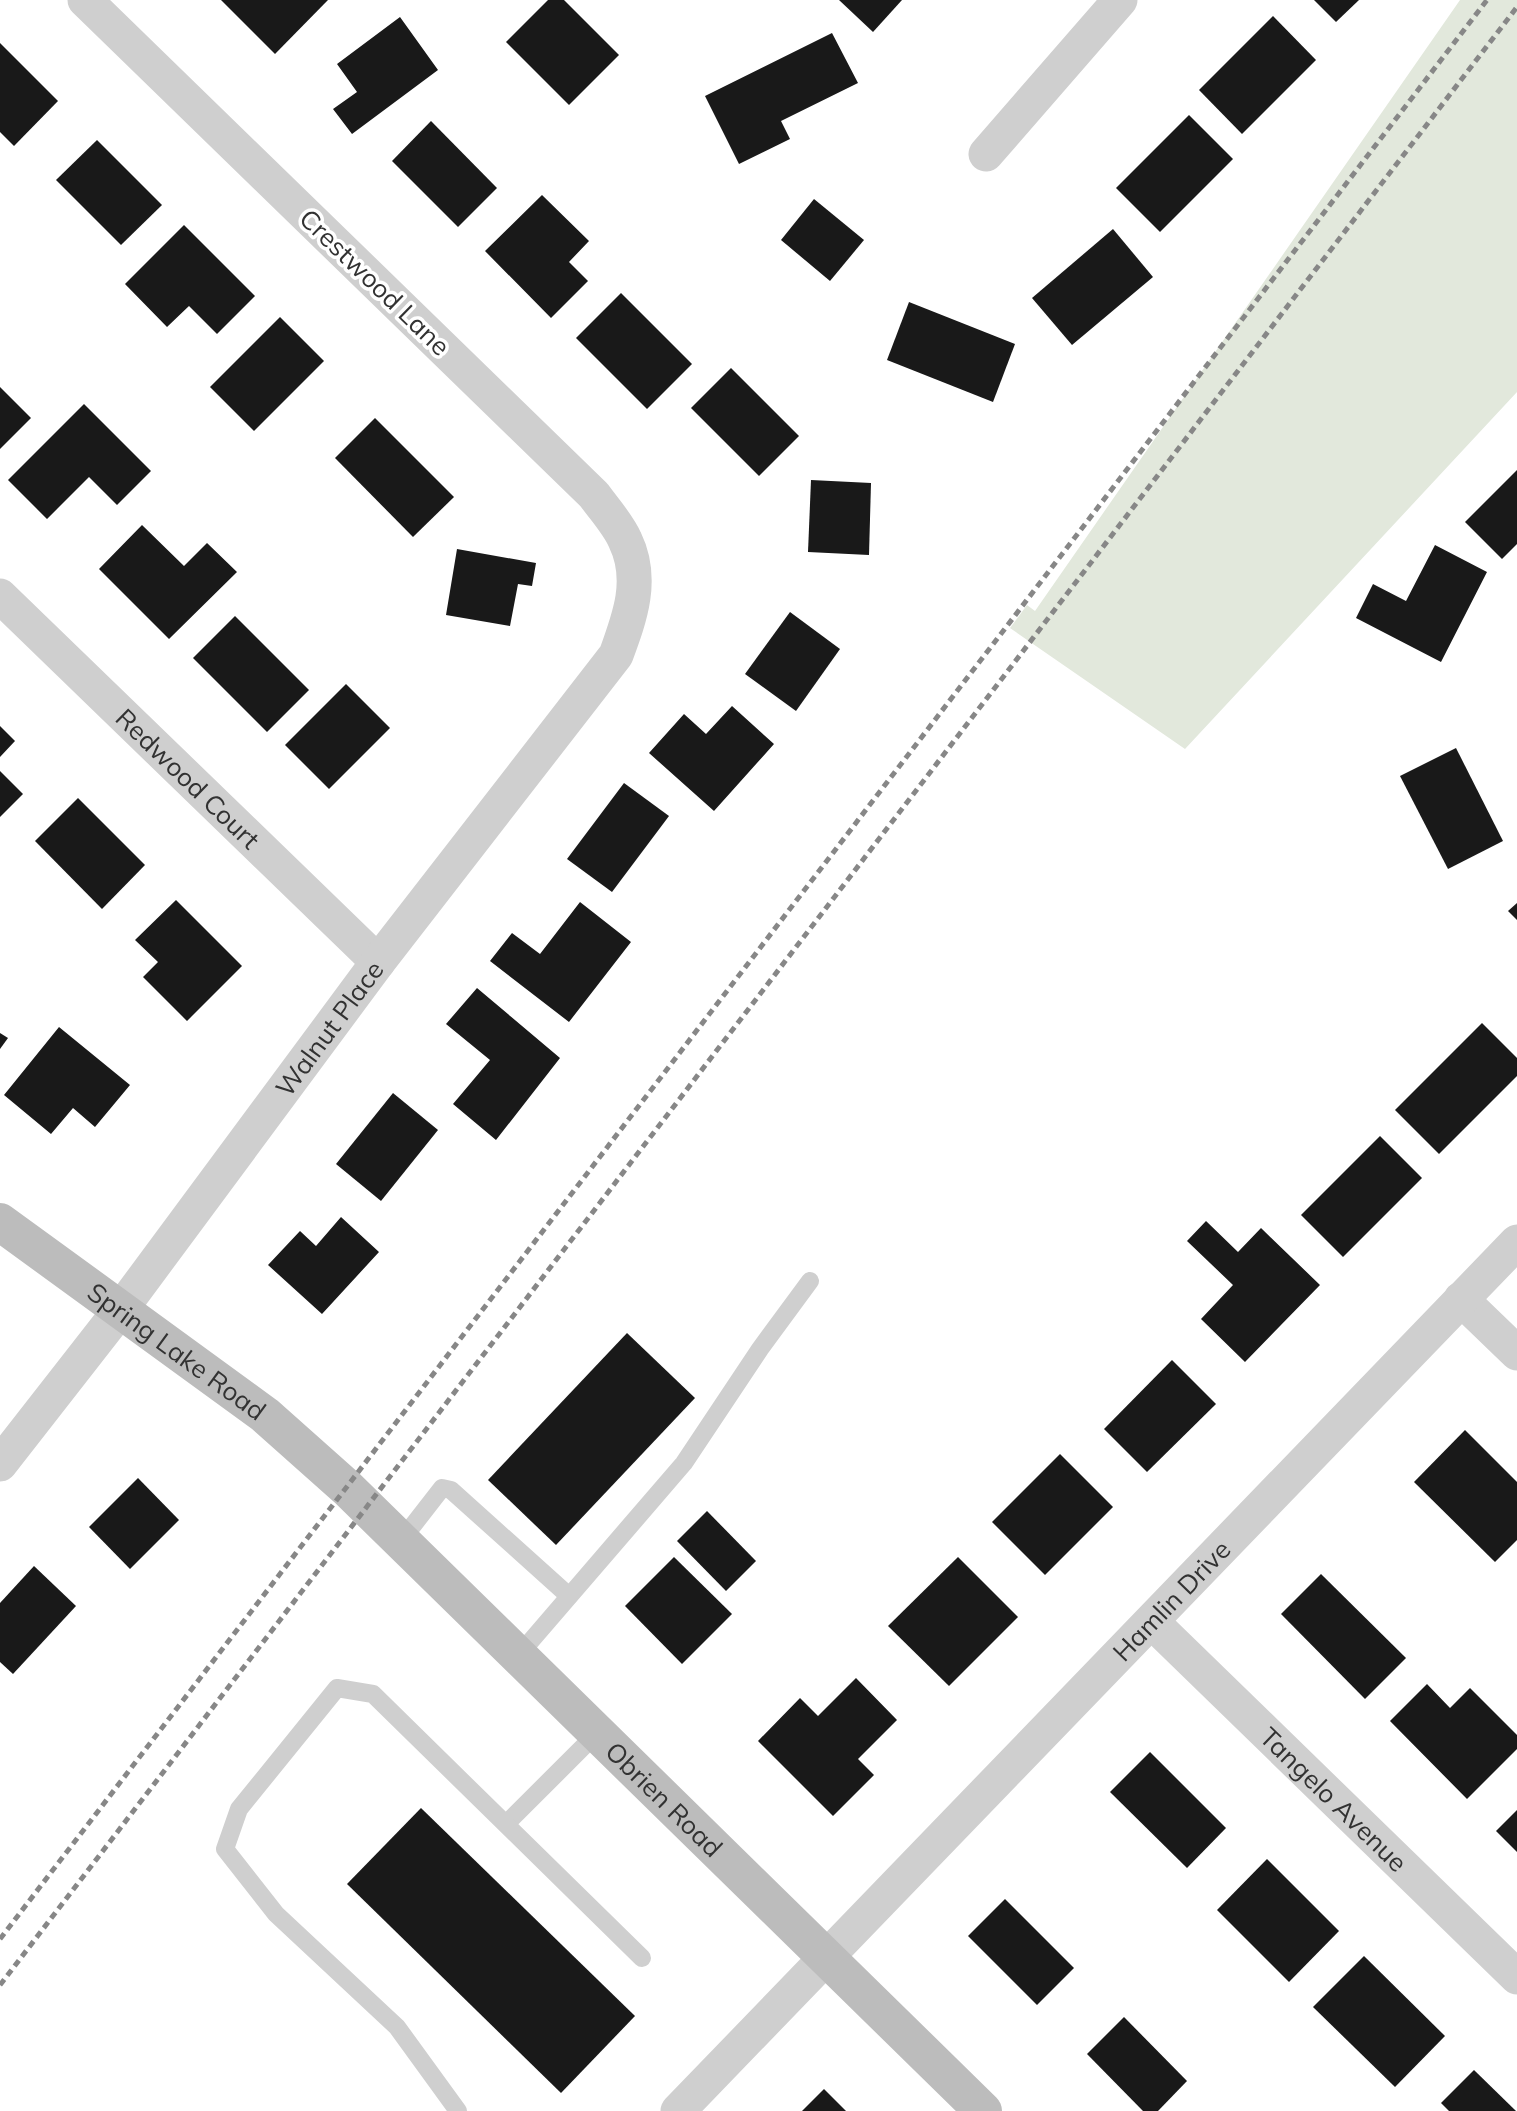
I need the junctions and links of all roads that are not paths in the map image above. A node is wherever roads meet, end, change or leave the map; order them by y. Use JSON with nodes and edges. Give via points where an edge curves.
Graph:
{"nodes":[{"id":1,"x":85,"y":0,"type":"edge"},
{"id":2,"x":1121,"y":0,"type":"edge"},
{"id":3,"x":986,"y":154,"type":"dead end"},
{"id":4,"x":636,"y":583,"type":"joint"},
{"id":5,"x":0,"y":596,"type":"edge"},
{"id":6,"x":378,"y":962,"type":"junction"},
{"id":7,"x":0,"y":1222,"type":"edge"},
{"id":8,"x":1517,"y":1242,"type":"edge"},
{"id":9,"x":810,"y":1281,"type":"dead end"},
{"id":10,"x":1461,"y":1299,"type":"junction"},
{"id":11,"x":121,"y":1309,"type":"junction"},
{"id":12,"x":1517,"y":1353,"type":"edge"},
{"id":13,"x":0,"y":1464,"type":"edge"},
{"id":14,"x":346,"y":1488,"type":"joint"},
{"id":15,"x":400,"y":1542,"type":"junction"},
{"id":16,"x":569,"y":1596,"type":"junction"},
{"id":17,"x":1152,"y":1622,"type":"junction"},
{"id":18,"x":517,"y":1657,"type":"junction"},
{"id":19,"x":596,"y":1734,"type":"junction"},
{"id":20,"x":507,"y":1823,"type":"junction"},
{"id":21,"x":642,"y":1958,"type":"dead end"},
{"id":22,"x":826,"y":1958,"type":"junction"},
{"id":23,"x":1517,"y":1977,"type":"edge"},
{"id":24,"x":458,"y":2111,"type":"edge"},
{"id":25,"x":677,"y":2111,"type":"edge"},
{"id":26,"x":983,"y":2111,"type":"edge"}],
"edges":[{"from":1,"to":4,"type":"street","name":"Crestwood Lane","via":[[594,495],[626,540]]},
{"from":2,"to":3,"type":"street"},
{"from":4,"to":6,"type":"street","name":"Walnut Place","via":[[631,616],[616,655]]},
{"from":5,"to":6,"type":"street","name":"Redwood Court"},
{"from":6,"to":11,"type":"street","name":"Walnut Place"},
{"from":7,"to":11,"type":"street","name":"Spring Lake Road"},
{"from":8,"to":10,"type":"street","name":"Hamlin Drive"},
{"from":9,"to":16,"type":"lane","via":[[684,1463]]},
{"from":10,"to":12,"type":"street"},
{"from":10,"to":17,"type":"street","name":"Hamlin Drive"},
{"from":11,"to":13,"type":"street","name":"Walnut Place"},
{"from":11,"to":14,"type":"street","name":"Spring Lake Road","via":[[265,1415]]},
{"from":14,"to":15,"type":"street","name":"Obrien Road"},
{"from":15,"to":16,"type":"lane","via":[[442,1488],[451,1490]]},
{"from":15,"to":18,"type":"street","name":"Obrien Road"},
{"from":16,"to":18,"type":"lane"},
{"from":17,"to":22,"type":"street","name":"Hamlin Drive"},
{"from":17,"to":23,"type":"street","name":"Tangelo Avenue"},
{"from":18,"to":19,"type":"street","name":"Obrien Road"},
{"from":19,"to":20,"type":"lane"},
{"from":19,"to":22,"type":"street","name":"Obrien Road"},
{"from":20,"to":21,"type":"lane"},
{"from":20,"to":24,"type":"lane","via":[[373,1694],[337,1688],[239,1809],[225,1849],[276,1913],[397,2027]]},
{"from":22,"to":25,"type":"street","name":"Hamlin Drive"},
{"from":22,"to":26,"type":"street","name":"Obrien Road"}]}
